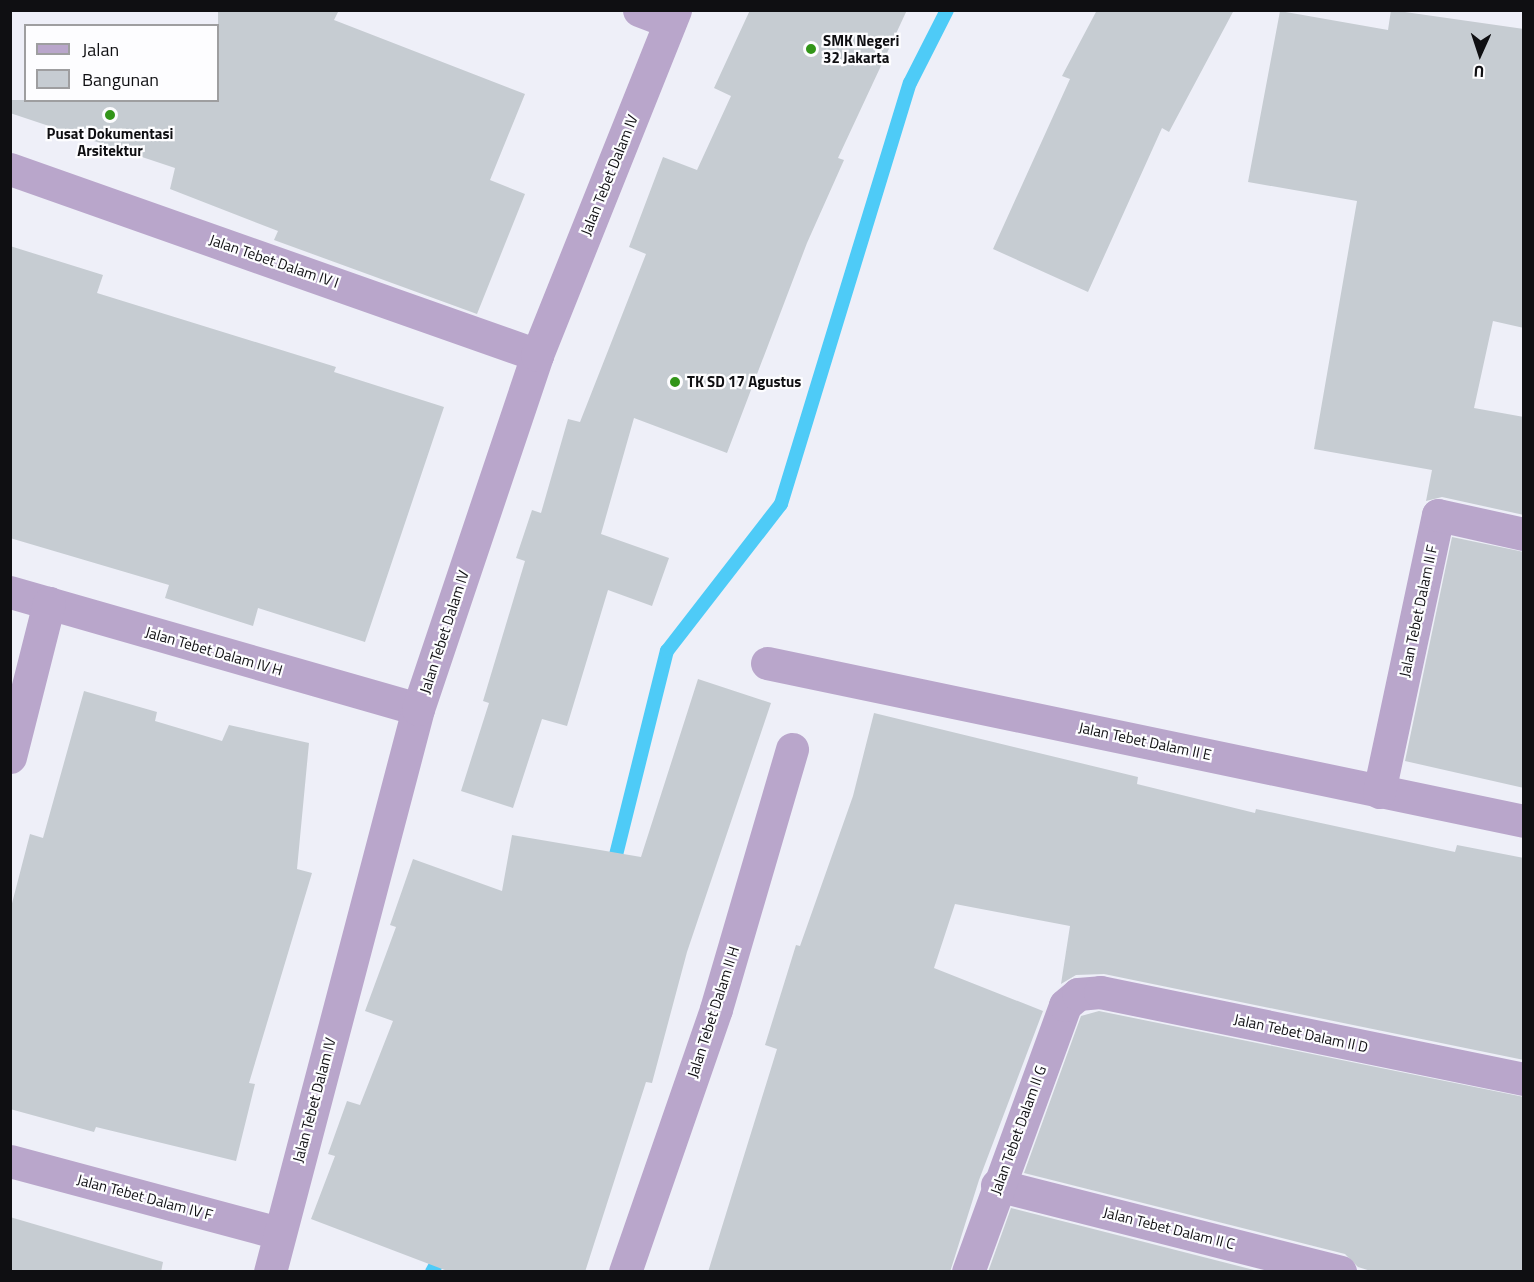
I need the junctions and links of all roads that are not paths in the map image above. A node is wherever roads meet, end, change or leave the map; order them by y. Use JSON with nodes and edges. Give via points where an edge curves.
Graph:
{"nodes":[{"id":1,"x":639,"y":10,"type":"edge"},
{"id":2,"x":672,"y":16,"type":"edge"},
{"id":3,"x":10,"y":169,"type":"edge"},
{"id":4,"x":537,"y":355,"type":"junction"},
{"id":5,"x":1524,"y":534,"type":"edge"},
{"id":6,"x":10,"y":592,"type":"edge"},
{"id":7,"x":49,"y":603,"type":"junction"},
{"id":8,"x":766,"y":663,"type":"dead end"},
{"id":9,"x":418,"y":709,"type":"junction"},
{"id":10,"x":792,"y":749,"type":"dead end"},
{"id":11,"x":10,"y":757,"type":"edge"},
{"id":12,"x":1378,"y":792,"type":"junction"},
{"id":13,"x":1524,"y":821,"type":"edge"},
{"id":14,"x":1078,"y":994,"type":"joint"},
{"id":15,"x":1524,"y":1079,"type":"edge"},
{"id":16,"x":10,"y":1161,"type":"edge"},
{"id":17,"x":998,"y":1185,"type":"junction"},
{"id":18,"x":279,"y":1233,"type":"junction"},
{"id":19,"x":270,"y":1272,"type":"edge"},
{"id":20,"x":624,"y":1272,"type":"edge"},
{"id":21,"x":968,"y":1272,"type":"edge"},
{"id":22,"x":1340,"y":1272,"type":"edge"}],
"edges":[{"from":1,"to":2,"type":"street"},
{"from":2,"to":4,"type":"street","name":"Jalan Tebet Dalam IV"},
{"from":3,"to":4,"type":"street","name":"Jalan Tebet Dalam IV I"},
{"from":4,"to":9,"type":"street","name":"Jalan Tebet Dalam IV"},
{"from":5,"to":12,"type":"street","name":"Jalan Tebet Dalam II F","via":[[1438,515]]},
{"from":6,"to":7,"type":"street","name":"Jalan Tebet Dalam IV H"},
{"from":7,"to":9,"type":"street","name":"Jalan Tebet Dalam IV H"},
{"from":7,"to":11,"type":"street"},
{"from":8,"to":12,"type":"street","name":"Jalan Tebet Dalam II E"},
{"from":9,"to":18,"type":"street","name":"Jalan Tebet Dalam IV"},
{"from":10,"to":20,"type":"street","name":"Jalan Tebet Dalam II H","via":[[716,1009]]},
{"from":12,"to":13,"type":"street","name":"Jalan Tebet Dalam II E"},
{"from":14,"to":15,"type":"street","name":"Jalan Tebet Dalam II D","via":[[1100,992]]},
{"from":14,"to":17,"type":"street","name":"Jalan Tebet Dalam II G","via":[[1065,1005]]},
{"from":16,"to":18,"type":"street","name":"Jalan Tebet Dalam IV F"},
{"from":17,"to":21,"type":"street","name":"Jalan Tebet Dalam II G"},
{"from":17,"to":22,"type":"street","name":"Jalan Tebet Dalam II C"},
{"from":18,"to":19,"type":"street","name":"Jalan Tebet Dalam IV"}]}
